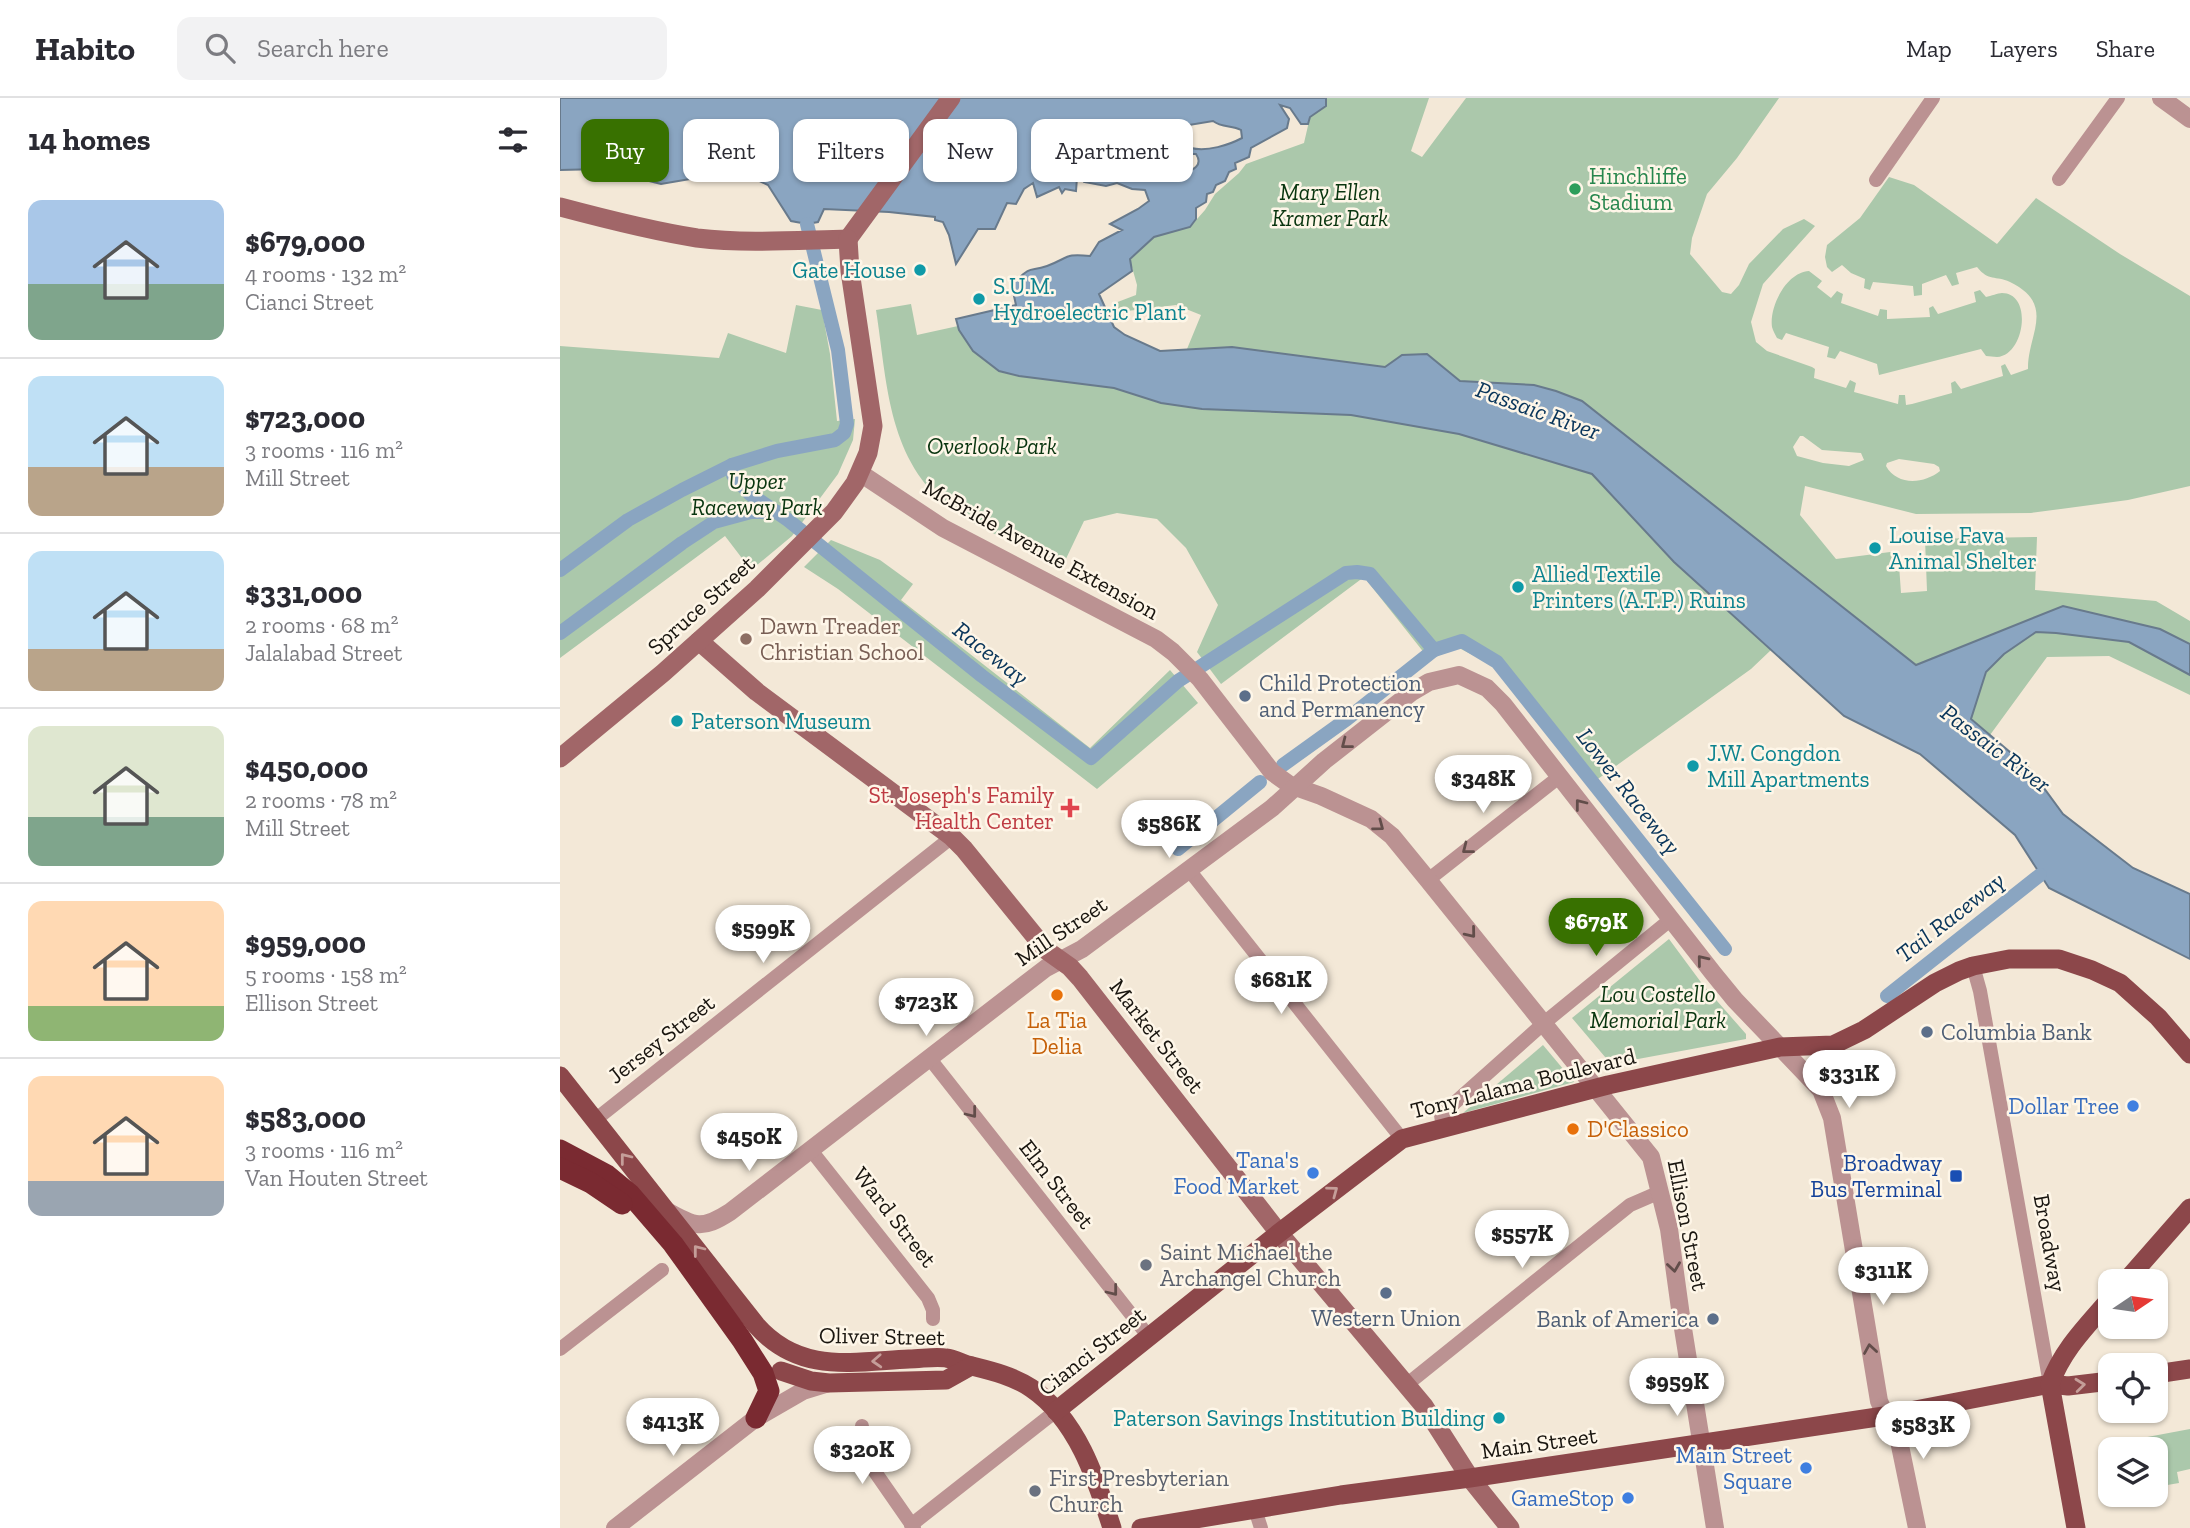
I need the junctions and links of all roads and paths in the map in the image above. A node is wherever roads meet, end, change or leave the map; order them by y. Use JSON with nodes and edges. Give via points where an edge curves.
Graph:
{"nodes":[{"id":1,"x":951,"y":98,"type":"edge"},
{"id":2,"x":1933,"y":98,"type":"edge"},
{"id":3,"x":2118,"y":98,"type":"edge"},
{"id":4,"x":2161,"y":98,"type":"edge"},
{"id":5,"x":2190,"y":119,"type":"edge"},
{"id":6,"x":2059,"y":179,"type":"dead end"},
{"id":7,"x":1877,"y":180,"type":"dead end"},
{"id":8,"x":560,"y":207,"type":"edge"},
{"id":9,"x":848,"y":239,"type":"junction"},
{"id":10,"x":860,"y":473,"type":"junction"},
{"id":11,"x":699,"y":641,"type":"junction"},
{"id":12,"x":560,"y":758,"type":"edge"},
{"id":13,"x":1559,"y":777,"type":"junction"},
{"id":14,"x":1295,"y":787,"type":"junction"},
{"id":15,"x":952,"y":837,"type":"junction"},
{"id":16,"x":1189,"y":870,"type":"junction"},
{"id":17,"x":1428,"y":880,"type":"junction"},
{"id":18,"x":1670,"y":920,"type":"junction"},
{"id":19,"x":1061,"y":960,"type":"junction"},
{"id":20,"x":1973,"y":966,"type":"junction"},
{"id":21,"x":1544,"y":1023,"type":"junction"},
{"id":22,"x":1780,"y":1047,"type":"junction"},
{"id":23,"x":2190,"y":1054,"type":"edge"},
{"id":24,"x":930,"y":1059,"type":"junction"},
{"id":25,"x":560,"y":1076,"type":"edge"},
{"id":26,"x":1597,"y":1088,"type":"junction"},
{"id":27,"x":595,"y":1120,"type":"junction"},
{"id":28,"x":1443,"y":1128,"type":"junction"},
{"id":29,"x":1402,"y":1139,"type":"junction"},
{"id":30,"x":810,"y":1149,"type":"junction"},
{"id":31,"x":560,"y":1150,"type":"edge"},
{"id":32,"x":560,"y":1168,"type":"edge"},
{"id":33,"x":1660,"y":1192,"type":"junction"},
{"id":34,"x":2190,"y":1208,"type":"edge"},
{"id":35,"x":667,"y":1211,"type":"junction"},
{"id":36,"x":1279,"y":1233,"type":"junction"},
{"id":37,"x":673,"y":1244,"type":"junction"},
{"id":38,"x":2137,"y":1269,"type":"edge"},
{"id":39,"x":662,"y":1270,"type":"dead end"},
{"id":40,"x":2098,"y":1313,"type":"edge"},
{"id":41,"x":933,"y":1319,"type":"dead end"},
{"id":42,"x":1149,"y":1337,"type":"junction"},
{"id":43,"x":742,"y":1340,"type":"junction"},
{"id":44,"x":560,"y":1349,"type":"edge"},
{"id":45,"x":971,"y":1366,"type":"junction"},
{"id":46,"x":2190,"y":1369,"type":"edge"},
{"id":47,"x":781,"y":1371,"type":"joint"},
{"id":48,"x":2168,"y":1372,"type":"edge"},
{"id":49,"x":2098,"y":1382,"type":"edge"},
{"id":50,"x":829,"y":1383,"type":"junction"},
{"id":51,"x":2050,"y":1384,"type":"junction"},
{"id":52,"x":1405,"y":1386,"type":"junction"},
{"id":53,"x":1056,"y":1411,"type":"junction"},
{"id":54,"x":1884,"y":1416,"type":"junction"},
{"id":55,"x":756,"y":1418,"type":"junction"},
{"id":56,"x":862,"y":1426,"type":"dead end"},
{"id":57,"x":1701,"y":1444,"type":"junction"},
{"id":58,"x":1471,"y":1478,"type":"junction"},
{"id":59,"x":1258,"y":1518,"type":"edge"},
{"id":60,"x":913,"y":1526,"type":"edge"},
{"id":61,"x":615,"y":1528,"type":"edge"},
{"id":62,"x":1112,"y":1528,"type":"edge"},
{"id":63,"x":1140,"y":1528,"type":"edge"},
{"id":64,"x":1510,"y":1528,"type":"edge"},
{"id":65,"x":1715,"y":1528,"type":"edge"},
{"id":66,"x":1917,"y":1528,"type":"edge"},
{"id":67,"x":2077,"y":1528,"type":"edge"}],
"edges":[{"from":1,"to":9,"type":"main road"},
{"from":2,"to":7,"type":"street"},
{"from":3,"to":6,"type":"street"},
{"from":4,"to":5,"type":"street"},
{"from":8,"to":9,"type":"main road","via":[[698,238]]},
{"from":9,"to":10,"type":"main road","via":[[873,426]]},
{"from":10,"to":11,"type":"main road","name":"Spruce Street","via":[[834,512]]},
{"from":10,"to":14,"type":"street","name":"McBride Avenue Extension","via":[[943,528],[1149,635],[1200,678],[1272,772]]},
{"from":11,"to":12,"type":"main road","name":"Spruce Street"},
{"from":11,"to":15,"type":"main road","name":"Market Street","via":[[758,694]]},
{"from":13,"to":14,"type":"street","name":"Mill Street","one_way":true,"via":[[1487,688],[1459,675],[1429,682],[1412,692]]},
{"from":13,"to":17,"type":"street","one_way":true},
{"from":18,"to":13,"type":"street","one_way":true},
{"from":14,"to":16,"type":"street","name":"Mill Street"},
{"from":14,"to":17,"type":"street","name":"Ellison Street","one_way":true,"via":[[1371,819],[1392,836]]},
{"from":15,"to":19,"type":"main road","name":"Market Street","via":[[1046,950]]},
{"from":15,"to":27,"type":"street","name":"Jersey Street"},
{"from":16,"to":19,"type":"street","name":"Mill Street"},
{"from":16,"to":29,"type":"street"},
{"from":17,"to":21,"type":"street","name":"Ellison Street","one_way":true},
{"from":18,"to":21,"type":"street"},
{"from":22,"to":18,"type":"street","one_way":true},
{"from":19,"to":24,"type":"street","name":"Mill Street"},
{"from":19,"to":36,"type":"main road","name":"Market Street","via":[[1080,978]]},
{"from":20,"to":22,"type":"main road","name":"Tony Lalama Boulevard","via":[[1935,983],[1833,1045]]},
{"from":20,"to":23,"type":"main road","name":"Tony Lalama Boulevard","via":[[2041,958],[2092,970],[2132,992]]},
{"from":20,"to":51,"type":"street","name":"Broadway"},
{"from":21,"to":26,"type":"street","name":"Ellison Street"},
{"from":21,"to":28,"type":"street","via":[[1441,1115]]},
{"from":22,"to":26,"type":"main road","name":"Tony Lalama Boulevard"},
{"from":54,"to":22,"type":"street","one_way":true,"via":[[1832,1118],[1821,1090]]},
{"from":24,"to":30,"type":"street","name":"Mill Street"},
{"from":24,"to":42,"type":"street","name":"Elm Street","one_way":true},
{"from":25,"to":27,"type":"main road","name":"Oliver Street"},
{"from":26,"to":28,"type":"main road","name":"Tony Lalama Boulevard"},
{"from":26,"to":33,"type":"street","name":"Ellison Street","via":[[1649,1153]]},
{"from":35,"to":27,"type":"main road","name":"Oliver Street","one_way":true},
{"from":28,"to":29,"type":"main road","name":"Tony Lalama Boulevard"},
{"from":36,"to":29,"type":"main road","name":"Cianci Street","one_way":true},
{"from":30,"to":35,"type":"street","name":"Mill Street","via":[[709,1224],[695,1225]]},
{"from":30,"to":41,"type":"street","name":"Ward Street","via":[[928,1298]]},
{"from":31,"to":37,"type":"highway","via":[[607,1175],[630,1194]]},
{"from":32,"to":37,"type":"highway","via":[[608,1193]]},
{"from":33,"to":52,"type":"street","via":[[1630,1205]]},
{"from":33,"to":57,"type":"street","name":"Ellison Street","one_way":true},
{"from":34,"to":38,"type":"main road"},
{"from":45,"to":35,"type":"main road","name":"Oliver Street","one_way":true,"via":[[946,1357],[842,1363],[788,1351],[756,1325]]},
{"from":36,"to":42,"type":"main road","name":"Cianci Street"},
{"from":36,"to":52,"type":"main road","name":"Market Street"},
{"from":37,"to":43,"type":"highway"},
{"from":39,"to":44,"type":"street"},
{"from":40,"to":51,"type":"main road","via":[[2066,1351]]},
{"from":42,"to":53,"type":"main road","name":"Cianci Street"},
{"from":43,"to":47,"type":"highway"},
{"from":43,"to":55,"type":"highway","via":[[769,1391]]},
{"from":45,"to":50,"type":"main road","name":"Oliver Street","via":[[946,1380]]},
{"from":45,"to":53,"type":"main road","via":[[1024,1384]]},
{"from":46,"to":48,"type":"main road"},
{"from":47,"to":50,"type":"main road","name":"Oliver Street"},
{"from":51,"to":49,"type":"main road","name":"Main Street","one_way":true},
{"from":50,"to":55,"type":"street","via":[[803,1391]]},
{"from":51,"to":54,"type":"main road","name":"Main Street"},
{"from":51,"to":67,"type":"main road","name":"Broadway"},
{"from":52,"to":58,"type":"main road","name":"Market Street","via":[[1424,1406]]},
{"from":53,"to":60,"type":"street","name":"Cianci Street"},
{"from":53,"to":62,"type":"main road","via":[[1089,1460]]},
{"from":54,"to":57,"type":"main road","name":"Main Street"},
{"from":54,"to":66,"type":"street","via":[[1898,1436]]},
{"from":55,"to":61,"type":"street"},
{"from":56,"to":60,"type":"street","via":[[864,1457]]},
{"from":57,"to":58,"type":"main road","name":"Main Street"},
{"from":57,"to":65,"type":"street","name":"Ellison Street"},
{"from":58,"to":59,"type":"main road","name":"Main Street"},
{"from":58,"to":64,"type":"main road","name":"Market Street"},
{"from":59,"to":63,"type":"main road","name":"Main Street"}]}
